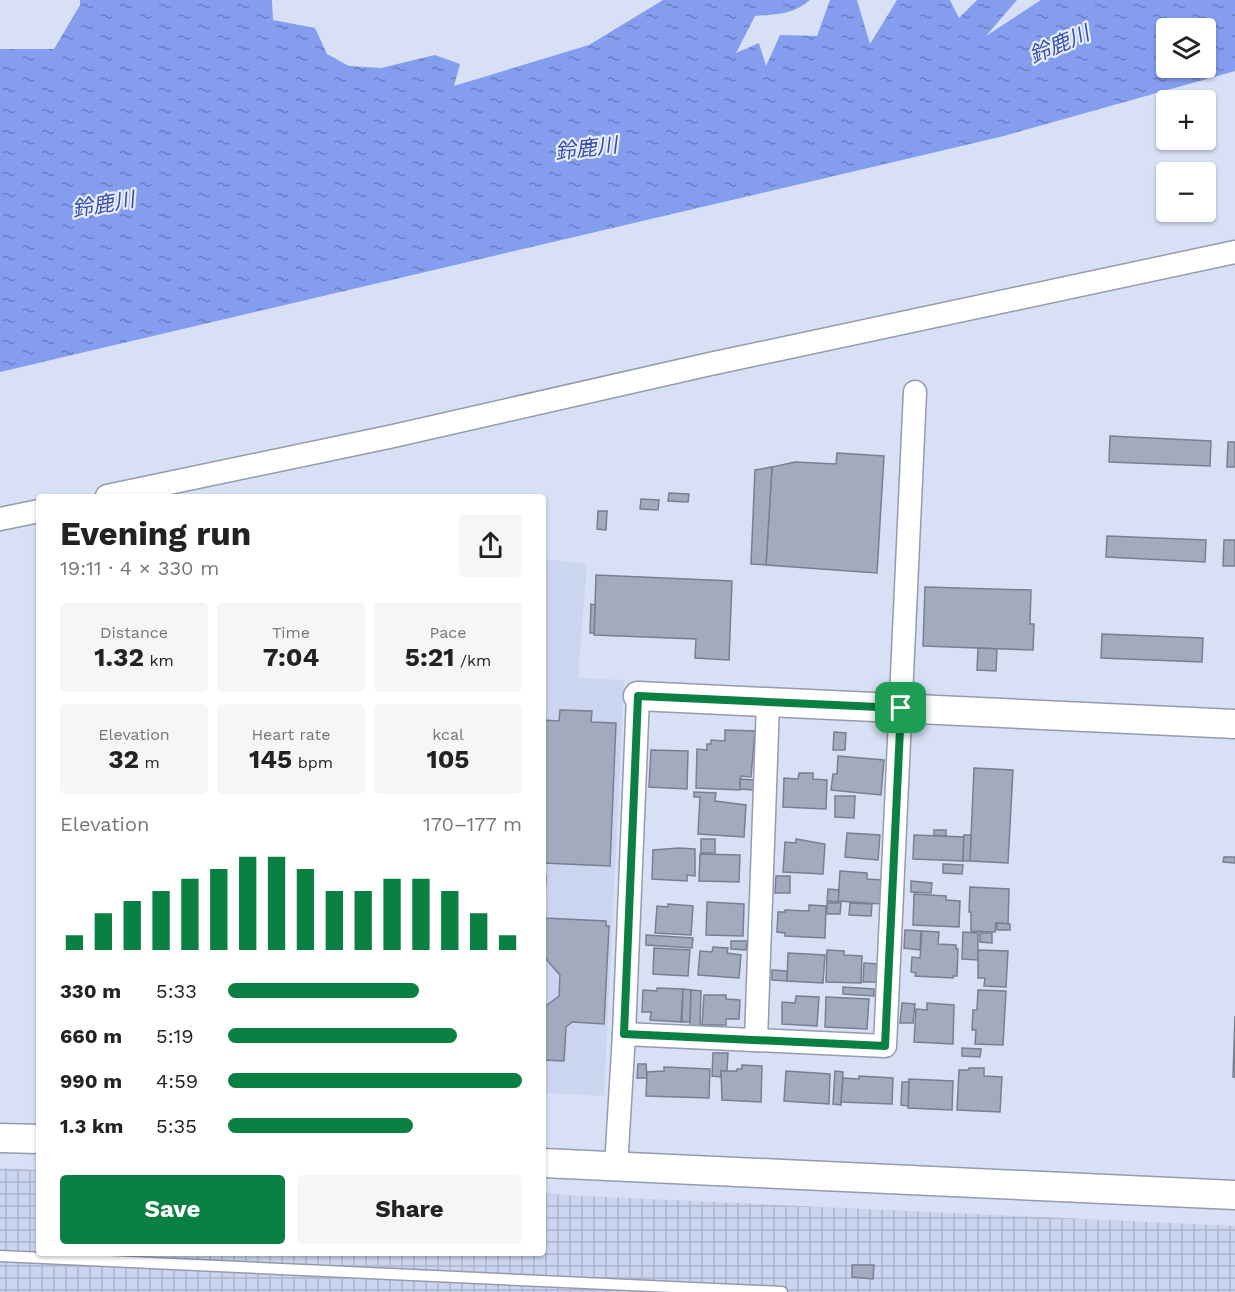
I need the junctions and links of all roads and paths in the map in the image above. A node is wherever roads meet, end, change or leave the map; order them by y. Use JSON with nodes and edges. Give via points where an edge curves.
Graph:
{"nodes":[{"id":1,"x":1235,"y":252,"type":"edge"},
{"id":2,"x":915,"y":392,"type":"dead end"},
{"id":3,"x":117,"y":494,"type":"edge"},
{"id":4,"x":36,"y":512,"type":"edge"},
{"id":5,"x":0,"y":519,"type":"edge"},
{"id":6,"x":638,"y":696,"type":"joint"},
{"id":7,"x":768,"y":703,"type":"junction"},
{"id":8,"x":901,"y":708,"type":"junction"},
{"id":9,"x":1235,"y":724,"type":"edge"},
{"id":10,"x":624,"y":1034,"type":"junction"},
{"id":11,"x":756,"y":1040,"type":"junction"},
{"id":12,"x":0,"y":1138,"type":"edge"},
{"id":13,"x":36,"y":1139,"type":"edge"},
{"id":14,"x":546,"y":1163,"type":"edge"},
{"id":15,"x":616,"y":1167,"type":"junction"},
{"id":16,"x":1235,"y":1195,"type":"edge"},
{"id":17,"x":0,"y":1256,"type":"edge"},
{"id":18,"x":782,"y":1292,"type":"edge"}],
"edges":[{"from":1,"to":3,"type":"street"},
{"from":2,"to":8,"type":"street"},
{"from":4,"to":5,"type":"street"},
{"from":6,"to":7,"type":"street"},
{"from":6,"to":10,"type":"street"},
{"from":7,"to":8,"type":"street"},
{"from":7,"to":11,"type":"street"},
{"from":8,"to":9,"type":"street"},
{"from":8,"to":11,"type":"street","via":[[885,1046]]},
{"from":10,"to":11,"type":"street"},
{"from":10,"to":15,"type":"street"},
{"from":12,"to":13,"type":"street"},
{"from":14,"to":15,"type":"street"},
{"from":15,"to":16,"type":"street"},
{"from":17,"to":18,"type":"lane"}]}
